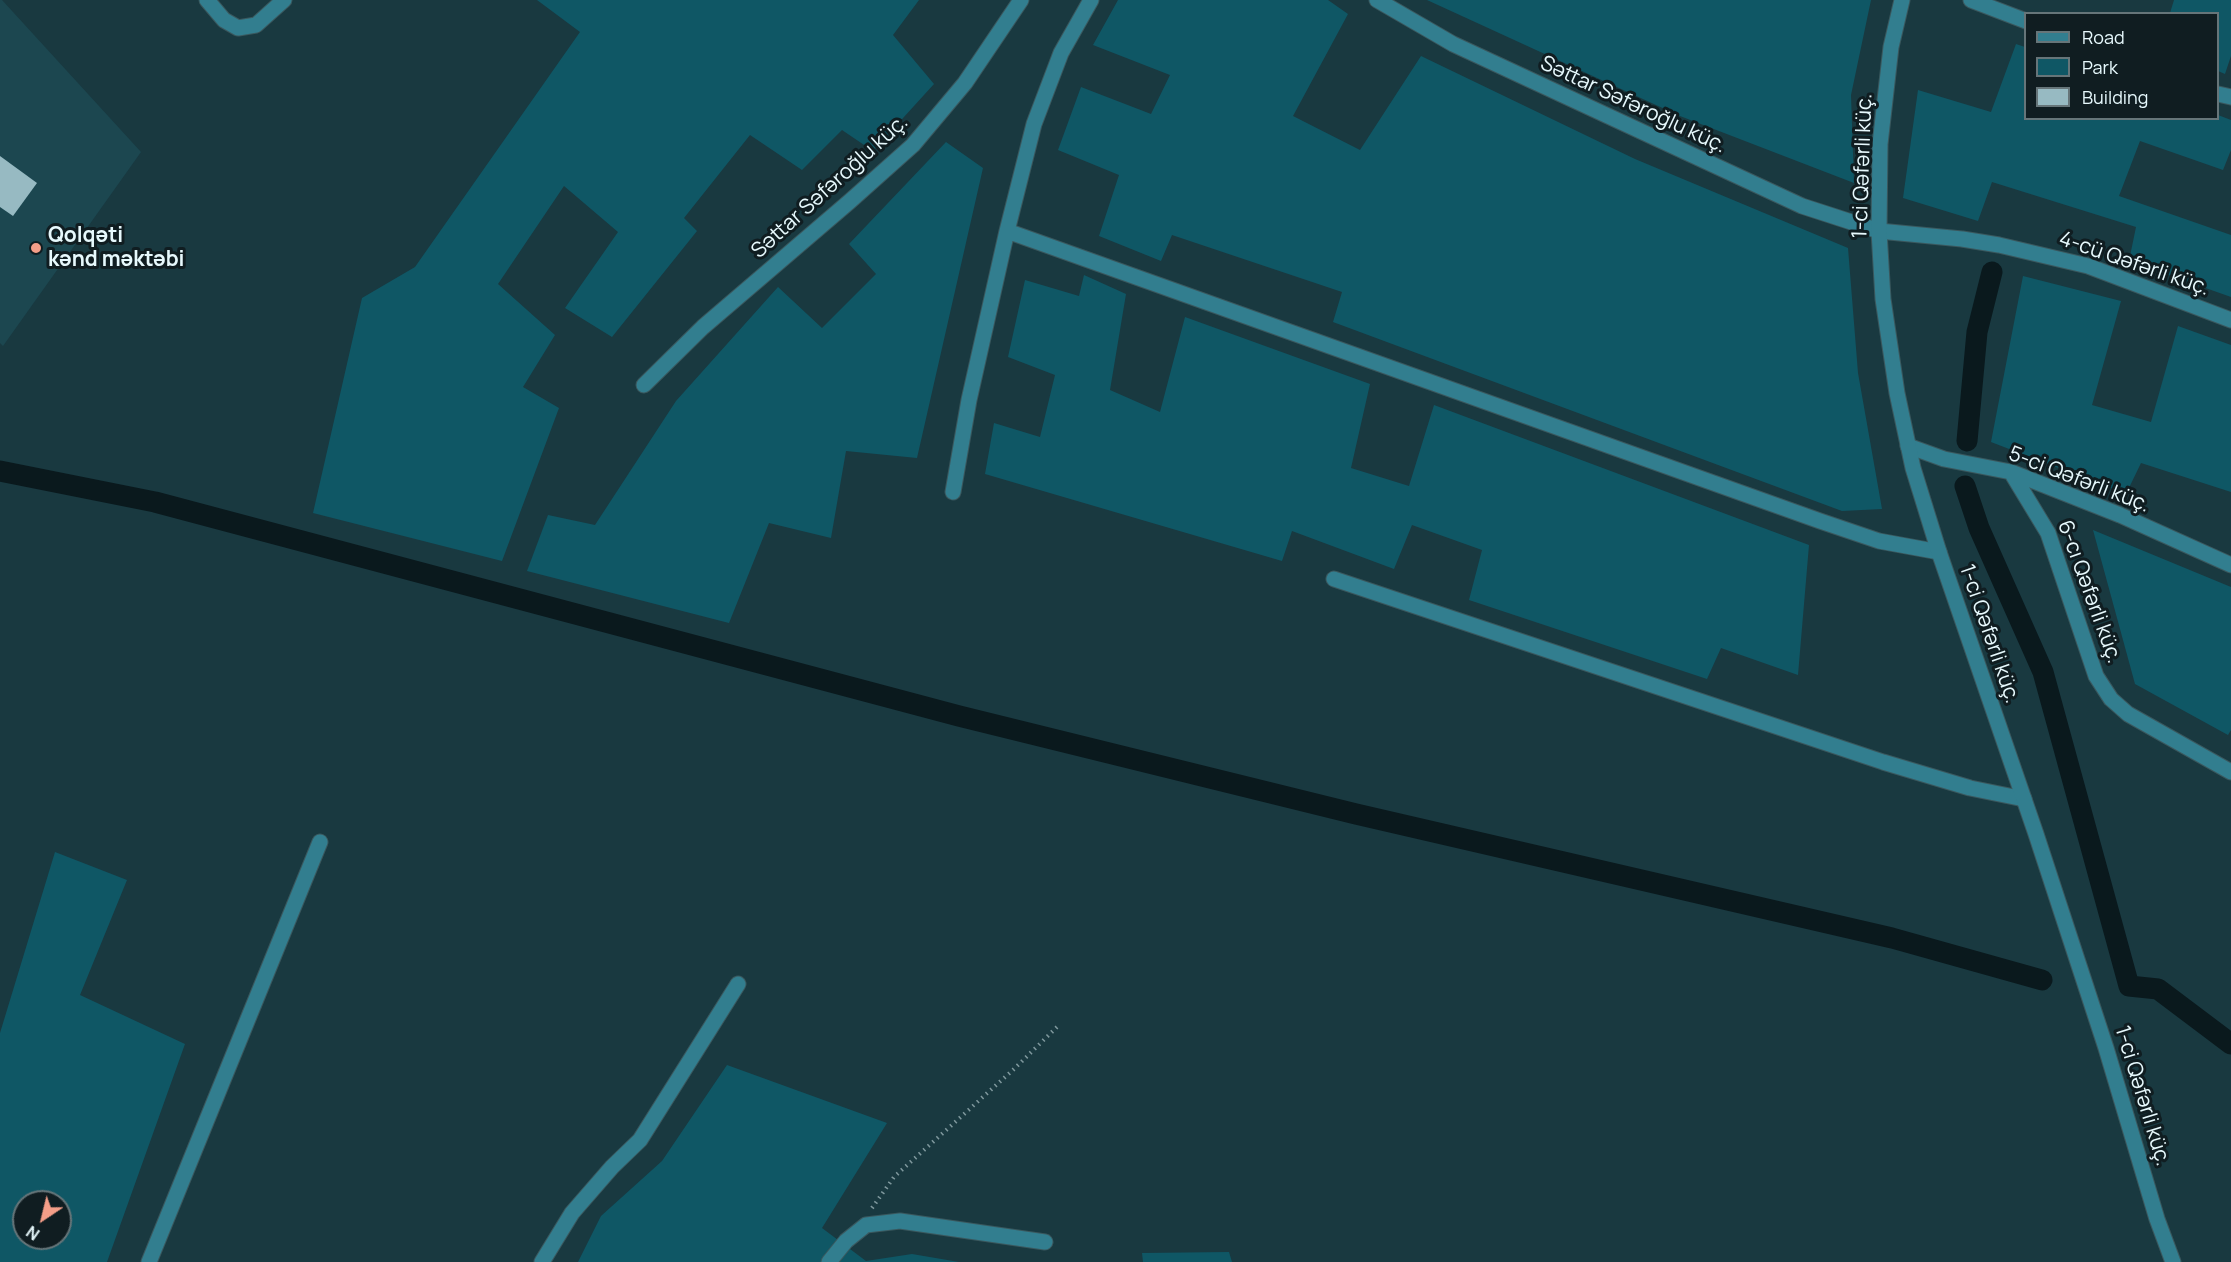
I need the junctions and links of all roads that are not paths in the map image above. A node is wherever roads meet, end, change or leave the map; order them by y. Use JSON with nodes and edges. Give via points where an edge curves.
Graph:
{"nodes":[{"id":1,"x":207,"y":0,"type":"edge"},
{"id":2,"x":284,"y":0,"type":"edge"},
{"id":3,"x":1020,"y":0,"type":"edge"},
{"id":4,"x":1091,"y":0,"type":"edge"},
{"id":5,"x":1377,"y":0,"type":"edge"},
{"id":6,"x":1902,"y":0,"type":"edge"},
{"id":7,"x":1971,"y":0,"type":"edge"},
{"id":8,"x":2024,"y":21,"type":"edge"},
{"id":9,"x":1007,"y":231,"type":"junction"},
{"id":10,"x":1879,"y":231,"type":"junction"},
{"id":11,"x":2231,"y":320,"type":"edge"},
{"id":12,"x":644,"y":385,"type":"dead end"},
{"id":13,"x":1908,"y":446,"type":"junction"},
{"id":14,"x":2011,"y":472,"type":"junction"},
{"id":15,"x":953,"y":492,"type":"dead end"},
{"id":16,"x":1939,"y":552,"type":"junction"},
{"id":17,"x":2231,"y":565,"type":"edge"},
{"id":18,"x":1334,"y":579,"type":"dead end"},
{"id":19,"x":2231,"y":772,"type":"edge"},
{"id":20,"x":2024,"y":799,"type":"junction"},
{"id":21,"x":320,"y":842,"type":"dead end"},
{"id":22,"x":738,"y":984,"type":"dead end"},
{"id":23,"x":1045,"y":1242,"type":"dead end"},
{"id":24,"x":149,"y":1262,"type":"edge"},
{"id":25,"x":542,"y":1262,"type":"edge"},
{"id":26,"x":829,"y":1262,"type":"edge"},
{"id":27,"x":2173,"y":1262,"type":"edge"}],
"edges":[{"from":1,"to":2,"type":"street","via":[[224,20],[238,28],[256,25]]},
{"from":3,"to":12,"type":"street","name":"Səttar Səfəroğlu küç.","via":[[965,83],[913,144],[703,327]]},
{"from":4,"to":9,"type":"street","via":[[1061,53],[1034,124]]},
{"from":5,"to":10,"type":"street","name":"Səttar Səfəroğlu küç.","via":[[1453,44],[1703,162],[1802,206]]},
{"from":6,"to":10,"type":"street","name":"1-ci Qəfərli küç.","via":[[1891,47],[1880,144]]},
{"from":7,"to":8,"type":"street"},
{"from":9,"to":15,"type":"street"},
{"from":9,"to":16,"type":"street","via":[[1820,521],[1879,541]]},
{"from":10,"to":11,"type":"street","name":"4-cü Qəfərli küç.","via":[[1962,239],[2046,255],[2088,266]]},
{"from":10,"to":13,"type":"street","name":"1-ci Qəfərli küç.","via":[[1883,299]]},
{"from":13,"to":14,"type":"street","name":"5-ci Qəfərli küç.","via":[[1944,459]]},
{"from":13,"to":16,"type":"street","name":"1-ci Qəfərli küç."},
{"from":14,"to":17,"type":"street","name":"5-ci Qəfərli küç."},
{"from":14,"to":19,"type":"street","name":"6-cı Qəfərli küç.","via":[[2048,533],[2096,676],[2111,699],[2128,714]]},
{"from":16,"to":20,"type":"street","name":"1-ci Qəfərli küç."},
{"from":18,"to":20,"type":"street","via":[[1883,762],[1970,788]]},
{"from":20,"to":27,"type":"street","name":"1-ci Qəfərli küç."},
{"from":21,"to":24,"type":"street"},
{"from":22,"to":25,"type":"street","via":[[640,1140],[572,1213]]},
{"from":23,"to":26,"type":"street","via":[[900,1221],[866,1225]]}]}
